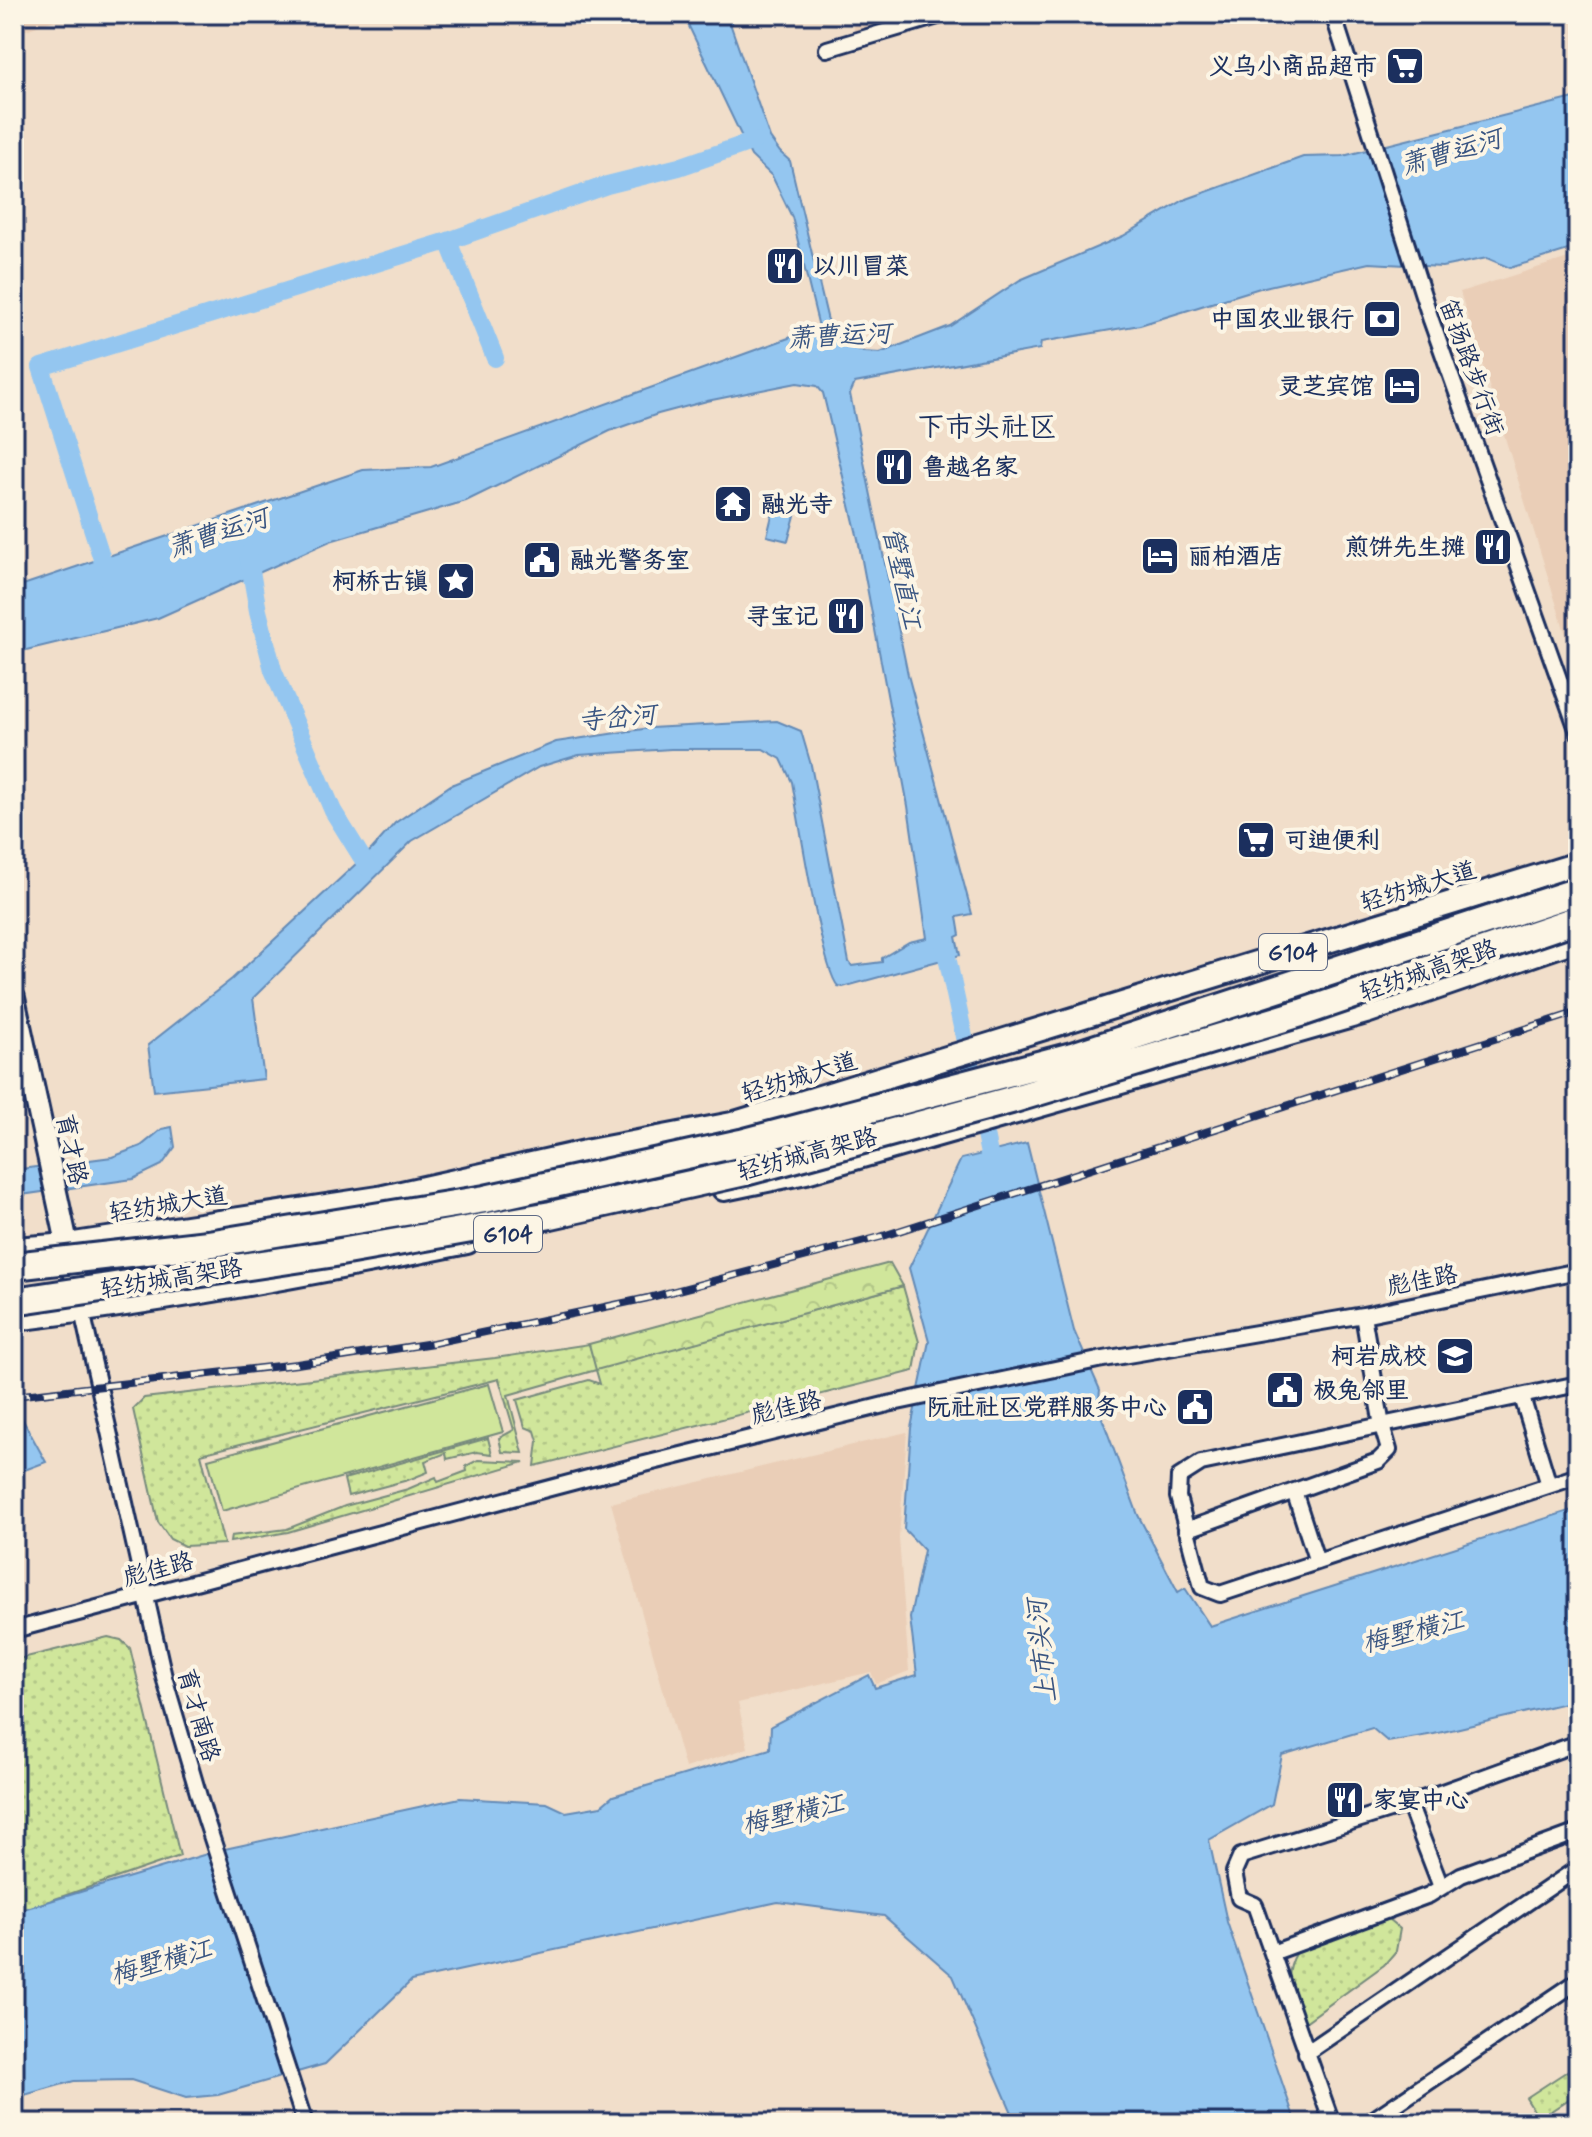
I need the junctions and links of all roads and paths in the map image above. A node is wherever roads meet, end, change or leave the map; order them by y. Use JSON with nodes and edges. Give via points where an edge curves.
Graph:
{"nodes":[{"id":1,"x":945,"y":14,"type":"edge"},
{"id":2,"x":1333,"y":14,"type":"edge"},
{"id":3,"x":827,"y":49,"type":"dead end"},
{"id":4,"x":1578,"y":732,"type":"edge"},
{"id":5,"x":1578,"y":864,"type":"edge"},
{"id":6,"x":1578,"y":891,"type":"edge"},
{"id":7,"x":1578,"y":919,"type":"edge"},
{"id":8,"x":1578,"y":939,"type":"edge"},
{"id":9,"x":14,"y":998,"type":"edge"},
{"id":10,"x":68,"y":1245,"type":"junction"},
{"id":11,"x":14,"y":1249,"type":"edge"},
{"id":12,"x":14,"y":1266,"type":"edge"},
{"id":13,"x":1578,"y":1271,"type":"edge"},
{"id":14,"x":14,"y":1301,"type":"edge"},
{"id":15,"x":82,"y":1311,"type":"junction"},
{"id":16,"x":1363,"y":1315,"type":"junction"},
{"id":17,"x":14,"y":1319,"type":"edge"},
{"id":18,"x":1578,"y":1384,"type":"edge"},
{"id":19,"x":1522,"y":1397,"type":"junction"},
{"id":20,"x":1382,"y":1426,"type":"junction"},
{"id":21,"x":1578,"y":1476,"type":"edge"},
{"id":22,"x":1549,"y":1485,"type":"junction"},
{"id":23,"x":1294,"y":1491,"type":"junction"},
{"id":24,"x":1186,"y":1530,"type":"junction"},
{"id":25,"x":1317,"y":1562,"type":"junction"},
{"id":26,"x":144,"y":1596,"type":"junction"},
{"id":27,"x":14,"y":1630,"type":"edge"},
{"id":28,"x":1578,"y":1743,"type":"edge"},
{"id":29,"x":1409,"y":1804,"type":"junction"},
{"id":30,"x":1578,"y":1832,"type":"edge"},
{"id":31,"x":1578,"y":1868,"type":"edge"},
{"id":32,"x":1441,"y":1887,"type":"junction"},
{"id":33,"x":1272,"y":1953,"type":"junction"},
{"id":34,"x":1578,"y":1981,"type":"edge"},
{"id":35,"x":1306,"y":2053,"type":"junction"},
{"id":36,"x":305,"y":2123,"type":"edge"},
{"id":37,"x":1332,"y":2123,"type":"edge"},
{"id":38,"x":1368,"y":2123,"type":"edge"}],
"edges":[{"from":1,"to":3,"type":"street"},
{"from":2,"to":4,"type":"street","name":"笛扬路步行街","via":[[1431,320]]},
{"from":5,"to":10,"type":"main road","name":"轻纺城大道","number":"G104","via":[[732,1124],[379,1198]]},
{"from":6,"to":12,"type":"highway","name":"轻纺城高架路","bridge":true,"via":[[1072,1056],[741,1143],[485,1199],[208,1244]]},
{"from":7,"to":14,"type":"highway","name":"轻纺城高架路","bridge":true,"via":[[1301,1013],[745,1172],[551,1215],[314,1257]]},
{"from":8,"to":15,"type":"main road","number":"G104","via":[[1366,1012],[806,1172],[401,1256]]},
{"from":9,"to":10,"type":"street","name":"育才路"},
{"from":10,"to":11,"type":"main road","name":"轻纺城大道","number":"G104"},
{"from":10,"to":15,"type":"street","name":"育才路"},
{"from":13,"to":16,"type":"street","name":"彪佳路"},
{"from":15,"to":17,"type":"main road","number":"G104"},
{"from":15,"to":26,"type":"street","name":"育才南路"},
{"from":16,"to":20,"type":"street"},
{"from":16,"to":26,"type":"street","name":"彪佳路","via":[[1098,1360],[888,1404]]},
{"from":18,"to":19,"type":"street"},
{"from":19,"to":20,"type":"street"},
{"from":19,"to":22,"type":"street"},
{"from":20,"to":23,"type":"street","via":[[1389,1450],[1378,1461]]},
{"from":20,"to":24,"type":"street","via":[[1201,1463],[1179,1477]]},
{"from":21,"to":22,"type":"street"},
{"from":22,"to":25,"type":"street"},
{"from":23,"to":24,"type":"street"},
{"from":23,"to":25,"type":"street"},
{"from":24,"to":25,"type":"street","via":[[1202,1587],[1220,1594]]},
{"from":26,"to":27,"type":"street","name":"彪佳路"},
{"from":26,"to":36,"type":"street","name":"育才南路","via":[[205,1817]]},
{"from":28,"to":29,"type":"street"},
{"from":29,"to":32,"type":"street"},
{"from":29,"to":33,"type":"street","via":[[1241,1856],[1234,1872],[1239,1898],[1255,1905]]},
{"from":30,"to":32,"type":"street"},
{"from":31,"to":35,"type":"street"},
{"from":32,"to":33,"type":"street"},
{"from":33,"to":35,"type":"street"},
{"from":34,"to":38,"type":"street"},
{"from":35,"to":37,"type":"street"}]}
